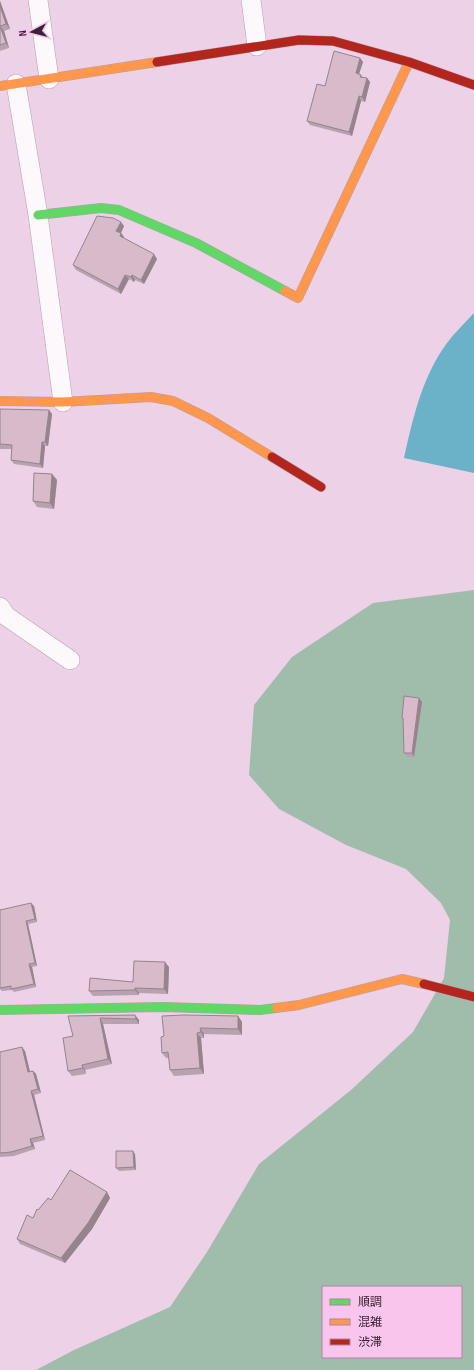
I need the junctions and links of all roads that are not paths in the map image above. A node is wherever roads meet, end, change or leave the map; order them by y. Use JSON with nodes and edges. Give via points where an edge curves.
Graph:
{"nodes":[{"id":1,"x":38,"y":0,"type":"edge"},
{"id":2,"x":252,"y":0,"type":"edge"},
{"id":3,"x":258,"y":46,"type":"junction"},
{"id":4,"x":409,"y":62,"type":"junction"},
{"id":5,"x":49,"y":79,"type":"junction"},
{"id":6,"x":8,"y":85,"type":"edge"},
{"id":7,"x":474,"y":85,"type":"edge"},
{"id":8,"x":38,"y":215,"type":"junction"},
{"id":9,"x":0,"y":401,"type":"edge"},
{"id":10,"x":63,"y":402,"type":"junction"},
{"id":11,"x":321,"y":487,"type":"dead end"},
{"id":12,"x":0,"y":607,"type":"edge"},
{"id":13,"x":70,"y":660,"type":"dead end"},
{"id":14,"x":474,"y":997,"type":"edge"},
{"id":15,"x":0,"y":1010,"type":"edge"}],
"edges":[{"from":1,"to":5,"type":"street"},
{"from":2,"to":3,"type":"street"},
{"from":3,"to":4,"type":"street","via":[[299,40],[334,40]]},
{"from":3,"to":5,"type":"street"},
{"from":4,"to":7,"type":"street"},
{"from":4,"to":8,"type":"street","via":[[298,298],[196,243],[119,210],[101,208]]},
{"from":5,"to":6,"type":"street"},
{"from":6,"to":8,"type":"street"},
{"from":8,"to":10,"type":"street"},
{"from":9,"to":10,"type":"street"},
{"from":10,"to":11,"type":"street","via":[[151,397],[173,401],[208,418]]},
{"from":12,"to":13,"type":"street","via":[[6,616]]},
{"from":14,"to":15,"type":"street","via":[[402,979],[299,1005],[260,1010],[163,1007]]}]}
